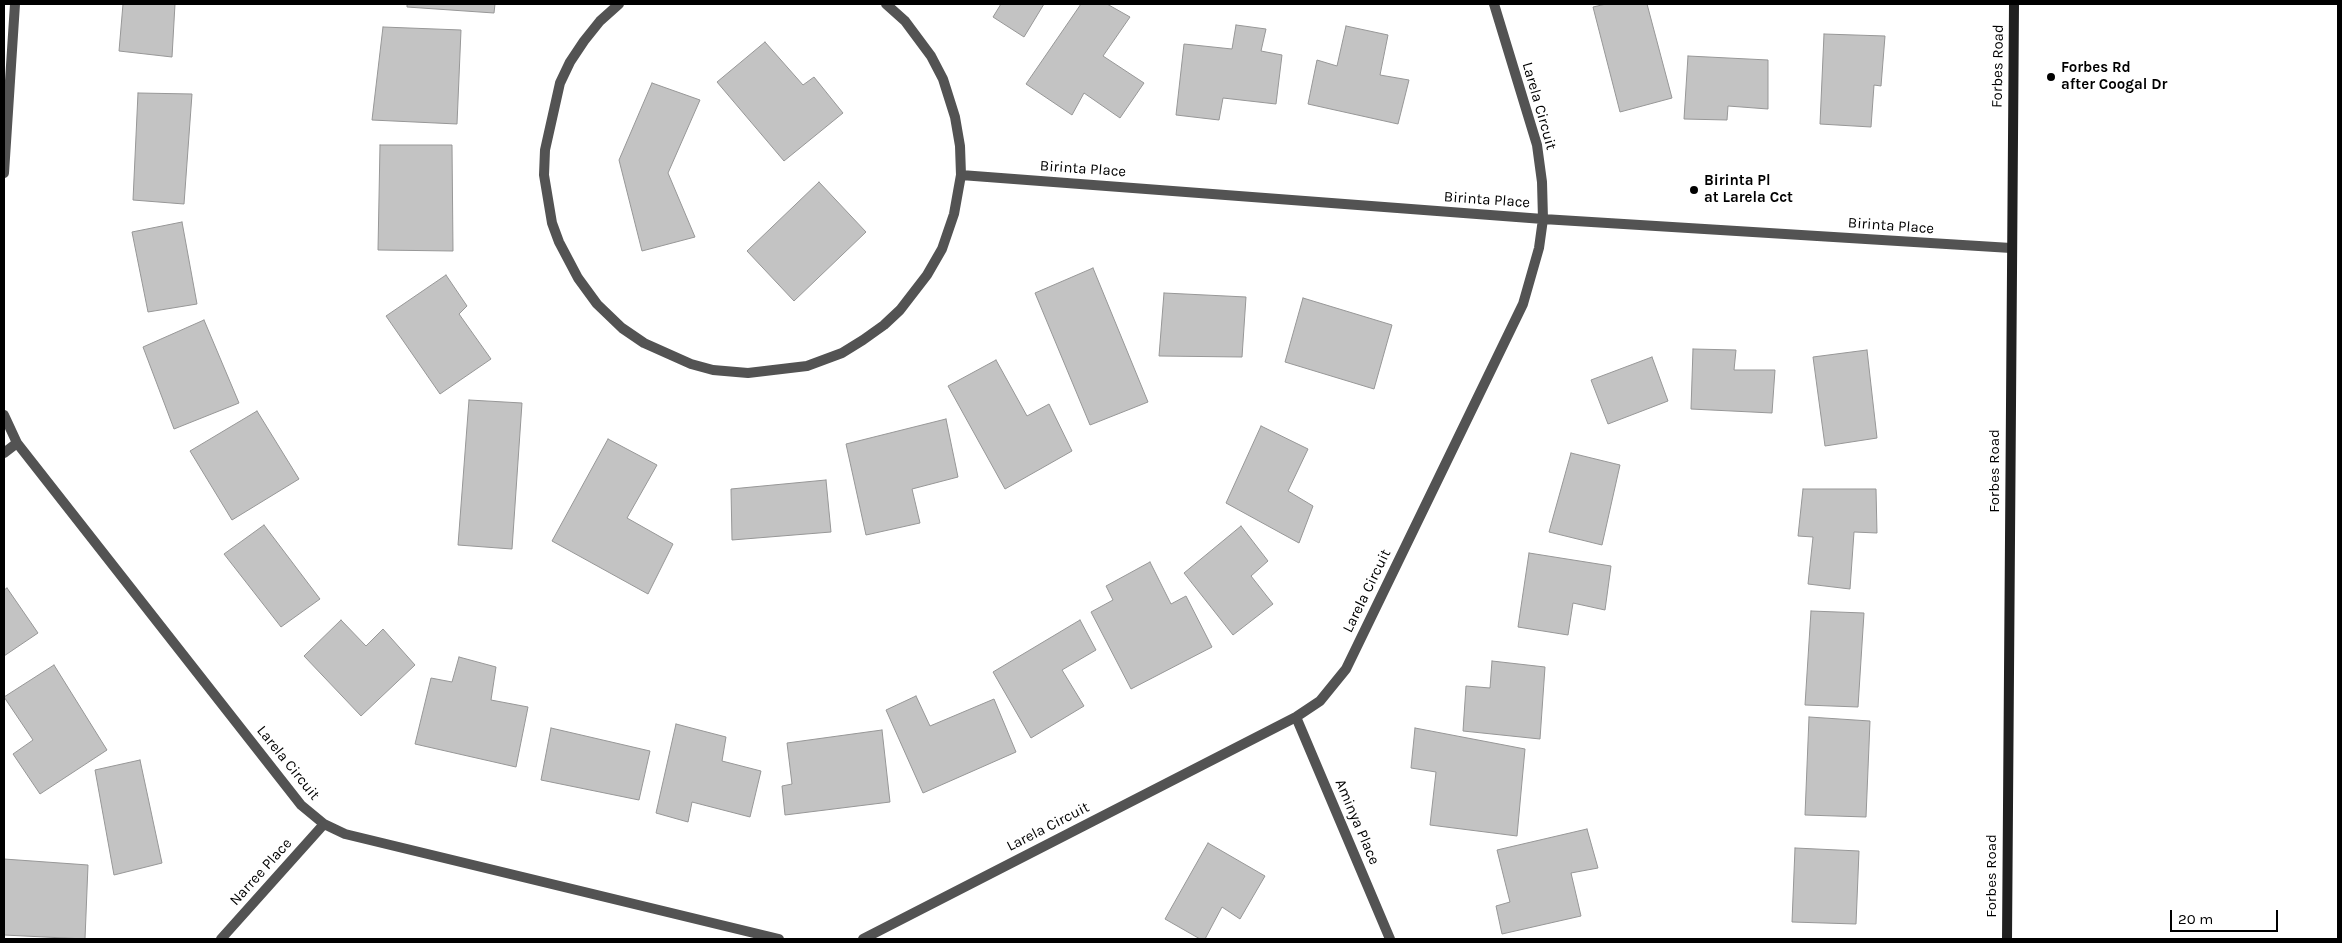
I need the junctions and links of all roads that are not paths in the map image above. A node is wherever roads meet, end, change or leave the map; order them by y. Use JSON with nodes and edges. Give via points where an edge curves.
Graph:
{"nodes":[{"id":1,"x":15,"y":4,"type":"edge"},
{"id":2,"x":619,"y":4,"type":"edge"},
{"id":3,"x":886,"y":4,"type":"edge"},
{"id":4,"x":1494,"y":4,"type":"edge"},
{"id":5,"x":2014,"y":4,"type":"edge"},
{"id":6,"x":4,"y":173,"type":"edge"},
{"id":7,"x":961,"y":175,"type":"junction"},
{"id":8,"x":1543,"y":219,"type":"junction"},
{"id":9,"x":2011,"y":248,"type":"junction"},
{"id":10,"x":4,"y":415,"type":"edge"},
{"id":11,"x":17,"y":443,"type":"junction"},
{"id":12,"x":4,"y":453,"type":"edge"},
{"id":13,"x":1296,"y":717,"type":"junction"},
{"id":14,"x":324,"y":824,"type":"junction"},
{"id":15,"x":221,"y":939,"type":"edge"},
{"id":16,"x":779,"y":939,"type":"edge"},
{"id":17,"x":863,"y":939,"type":"edge"},
{"id":18,"x":1390,"y":939,"type":"edge"},
{"id":19,"x":2007,"y":939,"type":"edge"}],
"edges":[{"from":1,"to":6,"type":"street"},
{"from":2,"to":7,"type":"street","via":[[584,41],[560,83],[545,150],[547,198],[562,248],[597,304],[622,328],[667,355],[713,370],[748,373],[807,366],[842,353],[884,325],[927,275],[942,249],[954,214]]},
{"from":3,"to":7,"type":"street","via":[[916,34],[944,80],[955,117]]},
{"from":4,"to":8,"type":"street","name":"Larela Circuit","via":[[1536,145]]},
{"from":5,"to":9,"type":"main road","name":"Forbes Road"},
{"from":7,"to":8,"type":"street","name":"Birinta Place"},
{"from":8,"to":9,"type":"street","name":"Birinta Place"},
{"from":8,"to":13,"type":"street","name":"Larela Circuit","via":[[1539,248],[1523,304],[1346,668],[1320,701]]},
{"from":9,"to":19,"type":"main road","name":"Forbes Road"},
{"from":10,"to":11,"type":"street","name":"Larela Circuit"},
{"from":11,"to":12,"type":"street"},
{"from":11,"to":14,"type":"street","name":"Larela Circuit","via":[[301,805]]},
{"from":13,"to":17,"type":"street","name":"Larela Circuit"},
{"from":13,"to":18,"type":"street","name":"Aminya Place"},
{"from":14,"to":15,"type":"street","name":"Narree Place"},
{"from":14,"to":16,"type":"street","name":"Larela Circuit","via":[[345,834]]}]}
